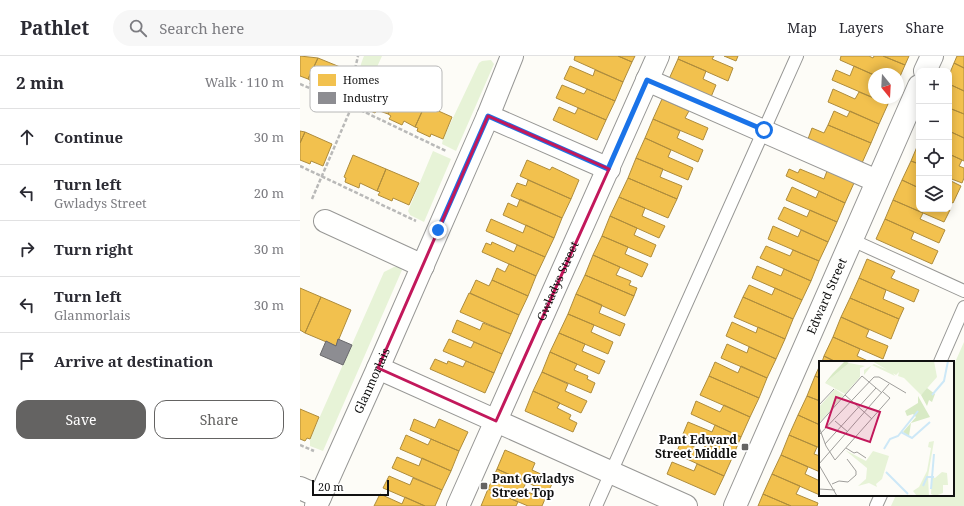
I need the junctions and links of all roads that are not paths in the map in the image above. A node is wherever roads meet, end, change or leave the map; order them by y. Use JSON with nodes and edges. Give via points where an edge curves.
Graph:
{"nodes":[{"id":1,"x":512,"y":56,"type":"edge"},
{"id":2,"x":658,"y":56,"type":"edge"},
{"id":3,"x":797,"y":56,"type":"edge"},
{"id":4,"x":932,"y":56,"type":"edge"},
{"id":5,"x":926,"y":68,"type":"edge"},
{"id":6,"x":647,"y":80,"type":"junction"},
{"id":7,"x":916,"y":93,"type":"edge"},
{"id":8,"x":488,"y":116,"type":"junction"},
{"id":9,"x":764,"y":130,"type":"junction"},
{"id":10,"x":608,"y":169,"type":"junction"},
{"id":11,"x":877,"y":181,"type":"junction"},
{"id":12,"x":325,"y":221,"type":"dead end"},
{"id":13,"x":852,"y":240,"type":"junction"},
{"id":14,"x":423,"y":266,"type":"junction"},
{"id":15,"x":964,"y":291,"type":"edge"},
{"id":16,"x":964,"y":307,"type":"edge"},
{"id":17,"x":940,"y":361,"type":"edge"},
{"id":18,"x":378,"y":368,"type":"junction"},
{"id":19,"x":496,"y":421,"type":"junction"},
{"id":20,"x":611,"y":472,"type":"junction"},
{"id":21,"x":300,"y":488,"type":"edge"},
{"id":22,"x":881,"y":496,"type":"edge"},
{"id":23,"x":318,"y":501,"type":"edge"},
{"id":24,"x":458,"y":506,"type":"edge"},
{"id":25,"x":596,"y":506,"type":"edge"},
{"id":26,"x":686,"y":506,"type":"edge"},
{"id":27,"x":734,"y":506,"type":"edge"},
{"id":28,"x":876,"y":506,"type":"edge"}],
"edges":[{"from":1,"to":8,"type":"street","name":"Glanmorlais"},
{"from":2,"to":6,"type":"street","name":"Gwladys Street"},
{"from":3,"to":9,"type":"lane"},
{"from":4,"to":5,"type":"street"},
{"from":6,"to":9,"type":"street"},
{"from":6,"to":10,"type":"street","name":"Gwladys Street"},
{"from":7,"to":11,"type":"street","name":"Edward Street"},
{"from":8,"to":10,"type":"street"},
{"from":8,"to":14,"type":"street","name":"Glanmorlais"},
{"from":9,"to":11,"type":"street"},
{"from":9,"to":20,"type":"lane"},
{"from":10,"to":19,"type":"street","name":"Gwladys Street"},
{"from":11,"to":13,"type":"street","name":"Edward Street"},
{"from":12,"to":14,"type":"street"},
{"from":13,"to":15,"type":"lane"},
{"from":13,"to":27,"type":"street","name":"Edward Street"},
{"from":14,"to":18,"type":"street","name":"Glanmorlais"},
{"from":16,"to":17,"type":"lane"},
{"from":18,"to":19,"type":"street"},
{"from":18,"to":23,"type":"street","name":"Glanmorlais"},
{"from":19,"to":20,"type":"street"},
{"from":19,"to":24,"type":"street","name":"Gwladys Street"},
{"from":20,"to":25,"type":"lane"},
{"from":20,"to":26,"type":"street"},
{"from":21,"to":23,"type":"street","name":"Glanmorlais"},
{"from":22,"to":28,"type":"lane"}]}
